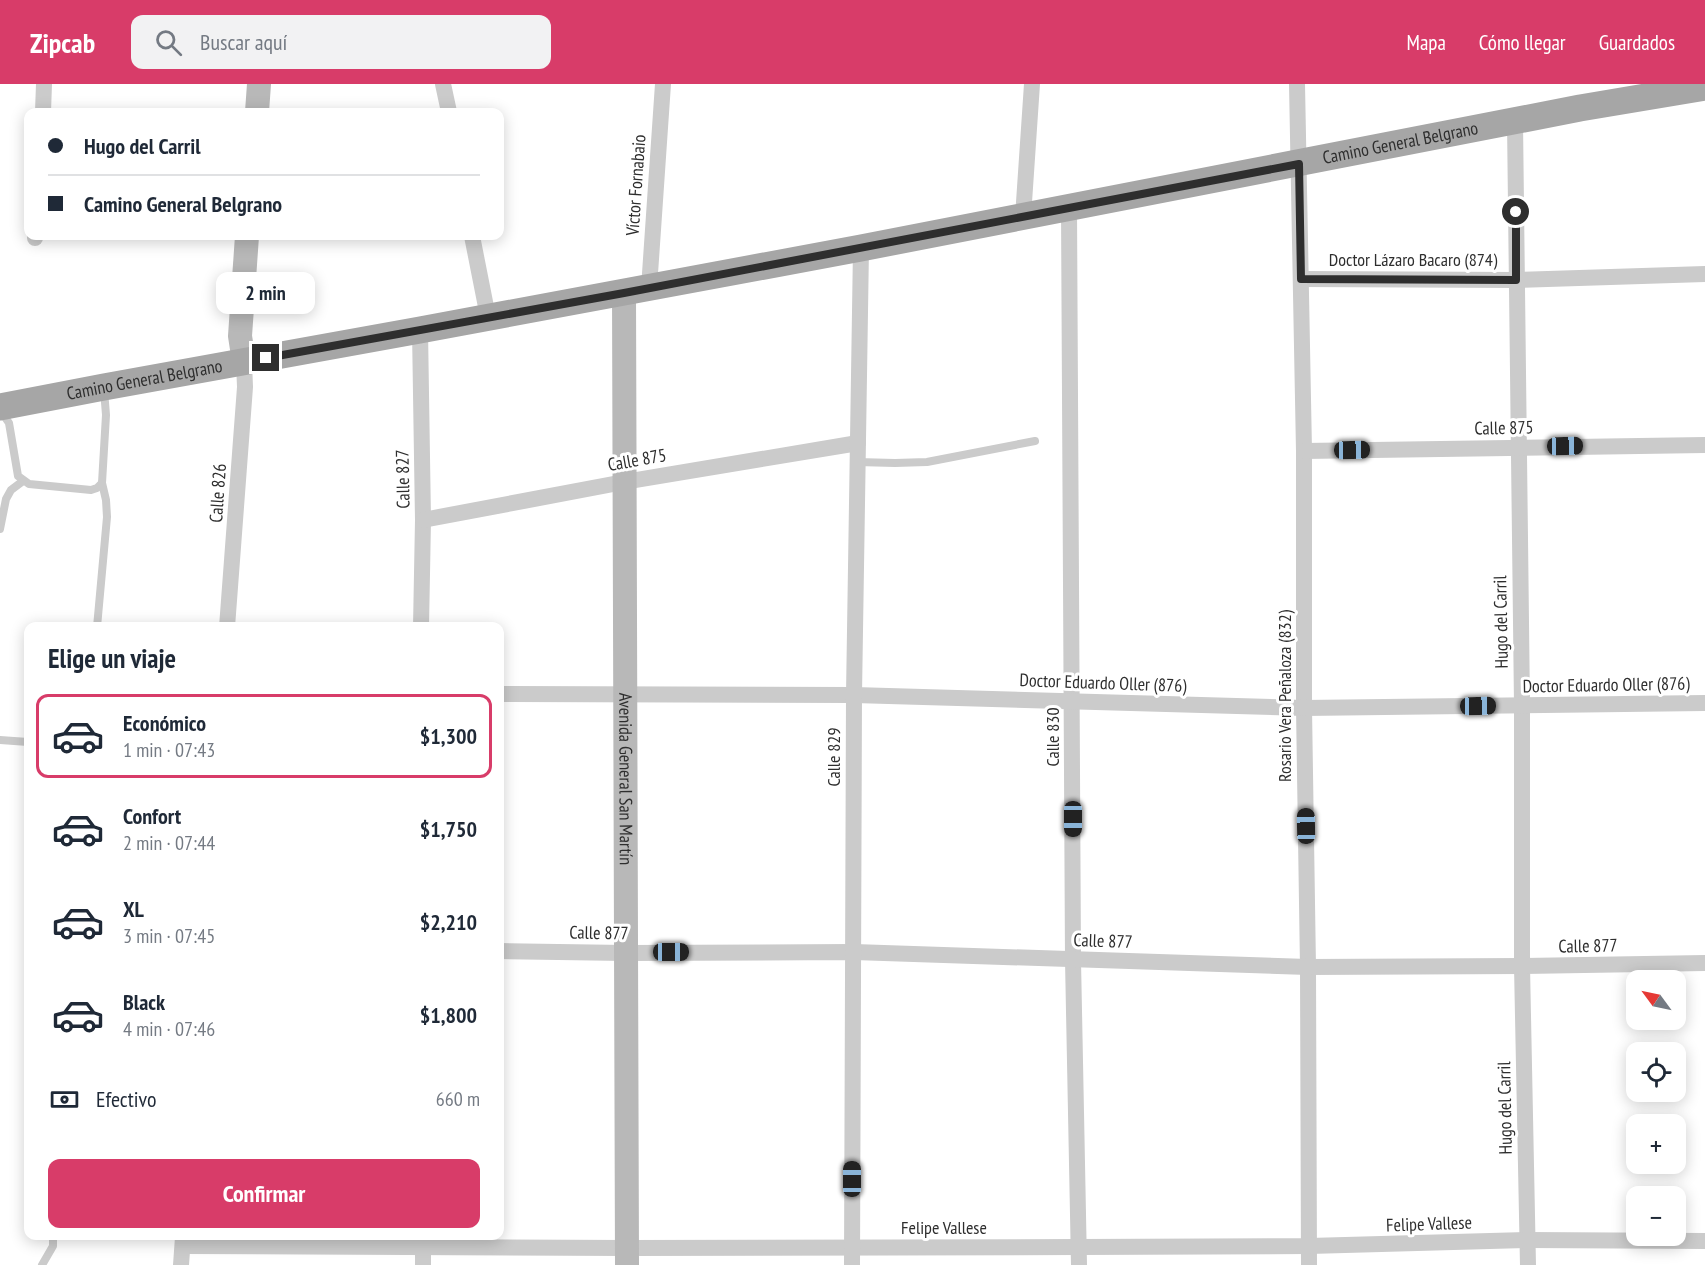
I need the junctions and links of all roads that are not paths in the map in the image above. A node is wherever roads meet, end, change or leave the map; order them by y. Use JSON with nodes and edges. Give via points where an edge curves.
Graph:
{"nodes":[{"id":1,"x":44,"y":84,"type":"edge"},
{"id":2,"x":259,"y":84,"type":"edge"},
{"id":3,"x":443,"y":84,"type":"edge"},
{"id":4,"x":663,"y":84,"type":"edge"},
{"id":5,"x":1032,"y":84,"type":"edge"},
{"id":6,"x":1297,"y":84,"type":"edge"},
{"id":7,"x":1705,"y":87,"type":"edge"},
{"id":8,"x":43,"y":108,"type":"edge"},
{"id":9,"x":257,"y":108,"type":"edge"},
{"id":10,"x":448,"y":108,"type":"edge"},
{"id":11,"x":1515,"y":122,"type":"junction"},
{"id":12,"x":1299,"y":164,"type":"junction"},
{"id":13,"x":1069,"y":208,"type":"junction"},
{"id":14,"x":1023,"y":217,"type":"junction"},
{"id":15,"x":247,"y":240,"type":"edge"},
{"id":16,"x":473,"y":240,"type":"edge"},
{"id":17,"x":861,"y":248,"type":"junction"},
{"id":18,"x":1705,"y":274,"type":"edge"},
{"id":19,"x":1301,"y":279,"type":"junction"},
{"id":20,"x":1516,"y":280,"type":"junction"},
{"id":21,"x":636,"y":290,"type":"junction"},
{"id":22,"x":488,"y":317,"type":"junction"},
{"id":23,"x":420,"y":330,"type":"junction"},
{"id":24,"x":244,"y":362,"type":"junction"},
{"id":25,"x":104,"y":387,"type":"junction"},
{"id":26,"x":0,"y":409,"type":"edge"},
{"id":27,"x":1035,"y":441,"type":"dead end"},
{"id":28,"x":858,"y":443,"type":"junction"},
{"id":29,"x":1705,"y":445,"type":"edge"},
{"id":30,"x":1518,"y":447,"type":"junction"},
{"id":31,"x":1304,"y":451,"type":"junction"},
{"id":32,"x":857,"y":462,"type":"junction"},
{"id":33,"x":23,"y":481,"type":"junction"},
{"id":34,"x":624,"y":482,"type":"junction"},
{"id":35,"x":102,"y":483,"type":"junction"},
{"id":36,"x":423,"y":520,"type":"junction"},
{"id":37,"x":0,"y":529,"type":"edge"},
{"id":38,"x":97,"y":622,"type":"edge"},
{"id":39,"x":227,"y":622,"type":"edge"},
{"id":40,"x":421,"y":622,"type":"edge"},
{"id":41,"x":504,"y":694,"type":"edge"},
{"id":42,"x":625,"y":695,"type":"junction"},
{"id":43,"x":854,"y":695,"type":"junction"},
{"id":44,"x":1072,"y":702,"type":"junction"},
{"id":45,"x":1705,"y":703,"type":"edge"},
{"id":46,"x":1522,"y":705,"type":"junction"},
{"id":47,"x":1304,"y":708,"type":"junction"},
{"id":48,"x":0,"y":740,"type":"edge"},
{"id":49,"x":24,"y":742,"type":"edge"},
{"id":50,"x":504,"y":951,"type":"edge"},
{"id":51,"x":854,"y":952,"type":"junction"},
{"id":52,"x":626,"y":953,"type":"junction"},
{"id":53,"x":1073,"y":960,"type":"junction"},
{"id":54,"x":1705,"y":963,"type":"edge"},
{"id":55,"x":1522,"y":966,"type":"junction"},
{"id":56,"x":1308,"y":967,"type":"junction"},
{"id":57,"x":53,"y":1240,"type":"edge"},
{"id":58,"x":1527,"y":1240,"type":"junction"},
{"id":59,"x":183,"y":1241,"type":"edge"},
{"id":60,"x":423,"y":1241,"type":"edge"},
{"id":61,"x":1705,"y":1241,"type":"edge"},
{"id":62,"x":1309,"y":1246,"type":"junction"},
{"id":63,"x":852,"y":1247,"type":"junction"},
{"id":64,"x":1079,"y":1247,"type":"junction"},
{"id":65,"x":627,"y":1257,"type":"edge"},
{"id":66,"x":42,"y":1265,"type":"edge"},
{"id":67,"x":181,"y":1265,"type":"edge"},
{"id":68,"x":423,"y":1265,"type":"edge"},
{"id":69,"x":852,"y":1265,"type":"edge"},
{"id":70,"x":1079,"y":1265,"type":"edge"},
{"id":71,"x":1309,"y":1265,"type":"edge"},
{"id":72,"x":1528,"y":1265,"type":"edge"}],
"edges":[{"from":1,"to":8,"type":"street"},
{"from":2,"to":9,"type":"main road"},
{"from":3,"to":10,"type":"street"},
{"from":4,"to":21,"type":"street","name":"Víctor Fornabaio"},
{"from":5,"to":14,"type":"street"},
{"from":6,"to":12,"type":"street","name":"Rosario Vera Peñaloza (832)"},
{"from":7,"to":11,"type":"main road","name":"Camino General Belgrano"},
{"from":11,"to":12,"type":"main road","name":"Camino General Belgrano"},
{"from":11,"to":20,"type":"street","name":"Hugo del Carril"},
{"from":12,"to":13,"type":"main road","name":"Camino General Belgrano"},
{"from":12,"to":19,"type":"street","name":"Rosario Vera Peñaloza (832)"},
{"from":13,"to":14,"type":"main road","name":"Camino General Belgrano"},
{"from":13,"to":44,"type":"street","name":"Calle 830"},
{"from":14,"to":17,"type":"main road","name":"Camino General Belgrano"},
{"from":15,"to":24,"type":"main road","via":[[240,336]]},
{"from":16,"to":22,"type":"street"},
{"from":17,"to":21,"type":"main road","name":"Camino General Belgrano"},
{"from":17,"to":28,"type":"street","name":"Calle 829"},
{"from":18,"to":20,"type":"street","name":"Doctor Lázaro Bacaro (874)"},
{"from":19,"to":20,"type":"street","name":"Doctor Lázaro Bacaro (874)"},
{"from":19,"to":31,"type":"street","name":"Rosario Vera Peñaloza (832)"},
{"from":20,"to":30,"type":"street","name":"Hugo del Carril"},
{"from":21,"to":22,"type":"main road","name":"Camino General Belgrano"},
{"from":21,"to":34,"type":"main road","name":"Avenida General San Martín"},
{"from":22,"to":23,"type":"main road","name":"Camino General Belgrano"},
{"from":23,"to":24,"type":"main road","name":"Camino General Belgrano"},
{"from":23,"to":36,"type":"street","name":"Calle 827"},
{"from":24,"to":25,"type":"main road","name":"Camino General Belgrano"},
{"from":24,"to":39,"type":"street","name":"Calle 826"},
{"from":25,"to":26,"type":"main road","name":"Camino General Belgrano"},
{"from":25,"to":35,"type":"lane"},
{"from":26,"to":33,"type":"lane","via":[[9,423],[18,476]]},
{"from":27,"to":32,"type":"lane","via":[[927,462]]},
{"from":28,"to":32,"type":"street","name":"Calle 829"},
{"from":28,"to":34,"type":"street","name":"Calle 875"},
{"from":29,"to":30,"type":"street","name":"Calle 875"},
{"from":30,"to":31,"type":"street","name":"Calle 875"},
{"from":30,"to":46,"type":"street","name":"Hugo del Carril"},
{"from":31,"to":47,"type":"street","name":"Rosario Vera Peñaloza (832)"},
{"from":32,"to":43,"type":"street","name":"Calle 829"},
{"from":33,"to":35,"type":"lane","via":[[91,490]]},
{"from":33,"to":37,"type":"lane","via":[[6,499]]},
{"from":34,"to":36,"type":"street","name":"Calle 875"},
{"from":34,"to":42,"type":"main road","name":"Avenida General San Martín"},
{"from":35,"to":38,"type":"lane","via":[[107,517]]},
{"from":36,"to":40,"type":"street","name":"Calle 827"},
{"from":41,"to":42,"type":"street","name":"Doctor Eduardo Oller (876)"},
{"from":42,"to":43,"type":"street","name":"Doctor Eduardo Oller (876)"},
{"from":42,"to":52,"type":"main road","name":"Avenida General San Martín"},
{"from":43,"to":44,"type":"street","name":"Doctor Eduardo Oller (876)"},
{"from":43,"to":51,"type":"street","name":"Calle 829"},
{"from":44,"to":47,"type":"street","name":"Doctor Eduardo Oller (876)"},
{"from":44,"to":53,"type":"street","name":"Calle 830"},
{"from":45,"to":46,"type":"street","name":"Doctor Eduardo Oller (876)"},
{"from":46,"to":47,"type":"street","name":"Doctor Eduardo Oller (876)"},
{"from":46,"to":55,"type":"street","name":"Hugo del Carril"},
{"from":47,"to":56,"type":"street","name":"Rosario Vera Peñaloza (832)"},
{"from":48,"to":49,"type":"lane"},
{"from":50,"to":52,"type":"street","name":"Calle 877"},
{"from":51,"to":52,"type":"street","name":"Calle 877"},
{"from":51,"to":53,"type":"street","name":"Calle 877"},
{"from":51,"to":63,"type":"street","name":"Calle 829"},
{"from":52,"to":65,"type":"main road","name":"Avenida General San Martín"},
{"from":53,"to":56,"type":"street","name":"Calle 877"},
{"from":53,"to":64,"type":"street","name":"Calle 830"},
{"from":54,"to":55,"type":"street","name":"Calle 877"},
{"from":55,"to":56,"type":"street","name":"Calle 877"},
{"from":55,"to":58,"type":"street","name":"Hugo del Carril"},
{"from":56,"to":62,"type":"street","name":"Rosario Vera Peñaloza (832)"},
{"from":57,"to":66,"type":"lane"},
{"from":58,"to":61,"type":"street","name":"Felipe Vallese"},
{"from":58,"to":62,"type":"street","name":"Felipe Vallese"},
{"from":58,"to":72,"type":"street","name":"Hugo del Carril"},
{"from":59,"to":60,"type":"street","name":"Felipe Vallese"},
{"from":59,"to":67,"type":"street"},
{"from":60,"to":65,"type":"street","name":"Felipe Vallese"},
{"from":60,"to":68,"type":"street"},
{"from":62,"to":64,"type":"street","name":"Felipe Vallese"},
{"from":62,"to":71,"type":"street","name":"Rosario Vera Peñaloza (832)"},
{"from":63,"to":64,"type":"street","name":"Felipe Vallese"},
{"from":63,"to":65,"type":"street","name":"Felipe Vallese"},
{"from":63,"to":69,"type":"street","name":"Calle 829"},
{"from":64,"to":70,"type":"street","name":"Calle 830"}]}
